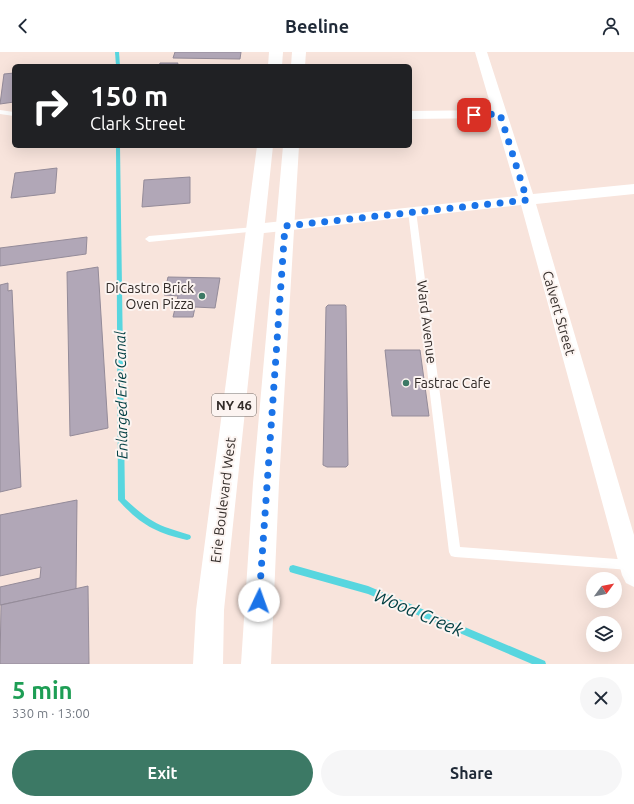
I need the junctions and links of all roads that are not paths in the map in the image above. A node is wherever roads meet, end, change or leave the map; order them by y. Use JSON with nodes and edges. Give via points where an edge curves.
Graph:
{"nodes":[{"id":1,"x":276,"y":52,"type":"edge"},
{"id":2,"x":299,"y":52,"type":"edge"},
{"id":3,"x":481,"y":52,"type":"edge"},
{"id":4,"x":275,"y":64,"type":"edge"},
{"id":5,"x":298,"y":64,"type":"edge"},
{"id":6,"x":0,"y":112,"type":"edge"},
{"id":7,"x":12,"y":114,"type":"edge"},
{"id":8,"x":500,"y":114,"type":"junction"},
{"id":9,"x":412,"y":115,"type":"edge"},
{"id":10,"x":265,"y":148,"type":"edge"},
{"id":11,"x":291,"y":148,"type":"edge"},
{"id":12,"x":634,"y":189,"type":"edge"},
{"id":13,"x":527,"y":200,"type":"junction"},
{"id":14,"x":412,"y":211,"type":"junction"},
{"id":15,"x":285,"y":226,"type":"junction"},
{"id":16,"x":255,"y":229,"type":"junction"},
{"id":17,"x":149,"y":239,"type":"dead end"},
{"id":18,"x":633,"y":570,"type":"edge"},
{"id":19,"x":208,"y":664,"type":"edge"},
{"id":20,"x":256,"y":664,"type":"edge"}],
"edges":[{"from":1,"to":4,"type":"main road"},
{"from":2,"to":5,"type":"main road"},
{"from":3,"to":8,"type":"street","name":"Calvert Street"},
{"from":6,"to":7,"type":"lane"},
{"from":8,"to":9,"type":"street"},
{"from":8,"to":13,"type":"street","name":"Calvert Street"},
{"from":10,"to":16,"type":"main road","name":"Erie Boulevard West","number":"NY 46"},
{"from":11,"to":15,"type":"main road","number":"NY 46"},
{"from":12,"to":13,"type":"street"},
{"from":13,"to":14,"type":"street"},
{"from":13,"to":18,"type":"street","name":"Calvert Street"},
{"from":14,"to":15,"type":"street"},
{"from":14,"to":18,"type":"lane","name":"Ward Avenue","via":[[455,552]]},
{"from":15,"to":16,"type":"street"},
{"from":15,"to":20,"type":"main road","number":"NY 46"},
{"from":16,"to":17,"type":"lane"},
{"from":16,"to":19,"type":"main road","name":"Erie Boulevard West","number":"NY 46","via":[[211,602]]}]}
